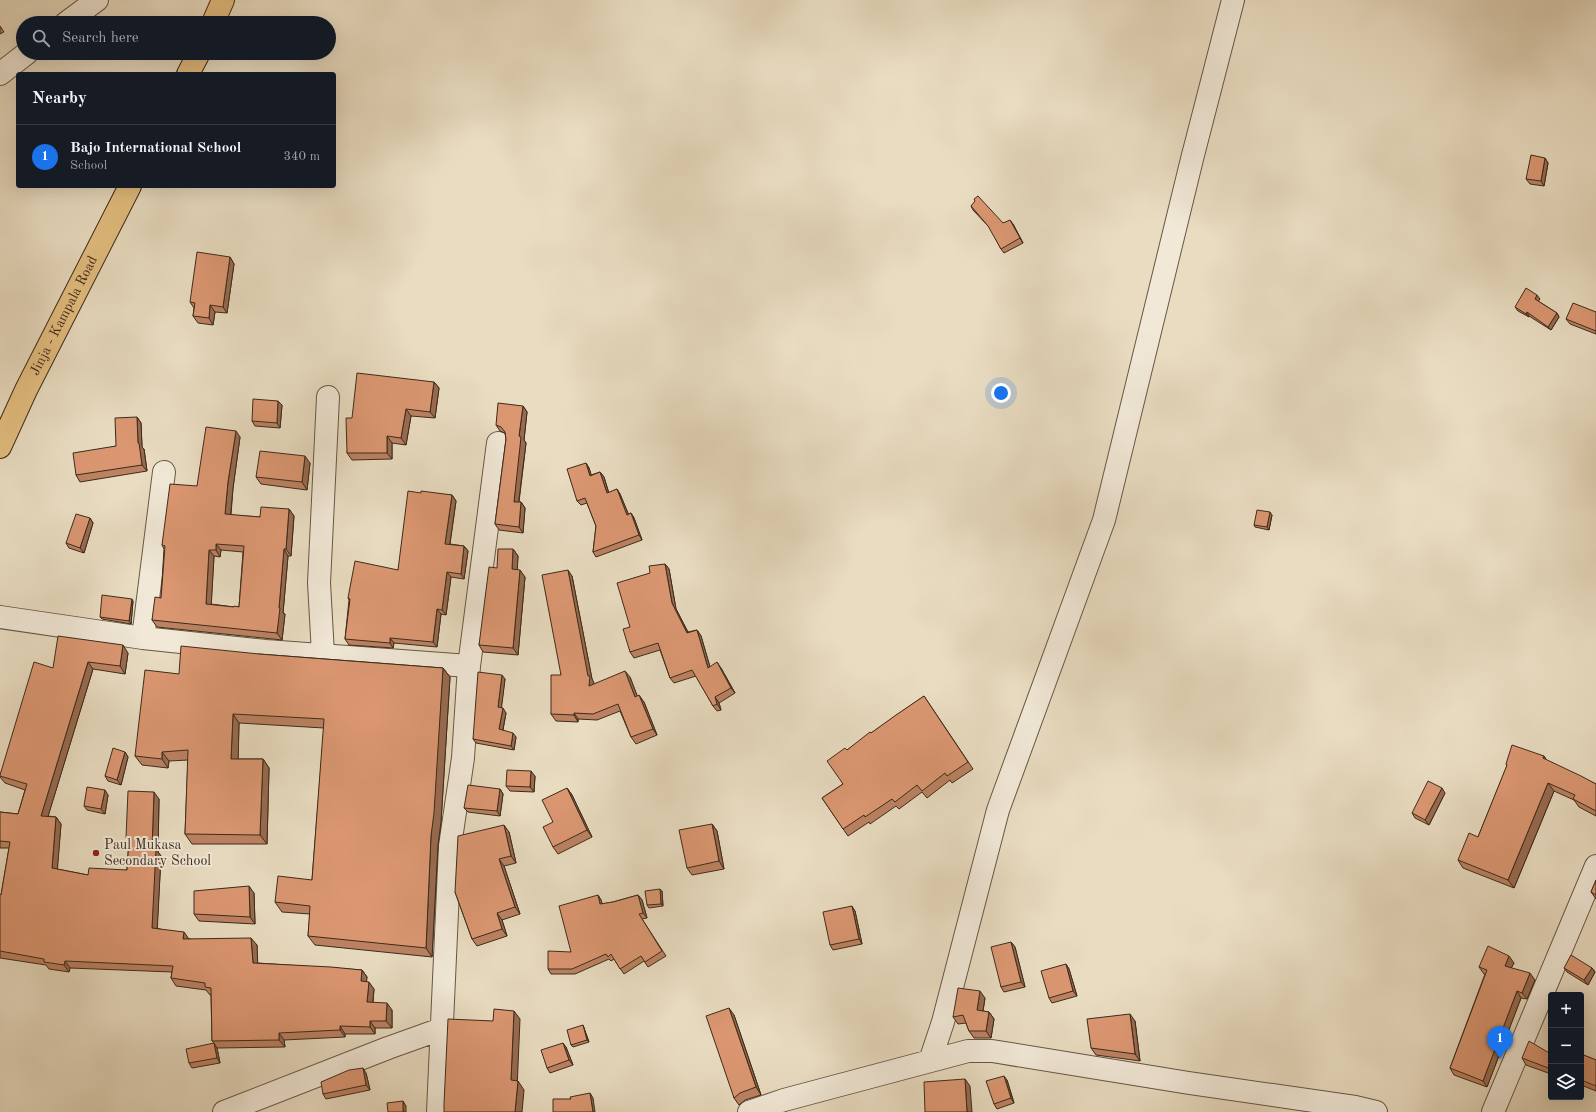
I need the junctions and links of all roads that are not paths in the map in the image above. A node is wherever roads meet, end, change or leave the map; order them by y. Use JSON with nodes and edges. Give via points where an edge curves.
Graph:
{"nodes":[{"id":1,"x":97,"y":0,"type":"edge"},
{"id":2,"x":223,"y":0,"type":"edge"},
{"id":3,"x":1233,"y":0,"type":"edge"},
{"id":4,"x":75,"y":16,"type":"edge"},
{"id":5,"x":217,"y":16,"type":"edge"},
{"id":6,"x":18,"y":60,"type":"edge"},
{"id":7,"x":195,"y":60,"type":"edge"},
{"id":8,"x":189,"y":72,"type":"edge"},
{"id":9,"x":0,"y":74,"type":"edge"},
{"id":10,"x":129,"y":188,"type":"edge"},
{"id":11,"x":328,"y":397,"type":"dead end"},
{"id":12,"x":498,"y":443,"type":"dead end"},
{"id":13,"x":0,"y":447,"type":"edge"},
{"id":14,"x":164,"y":472,"type":"dead end"},
{"id":15,"x":0,"y":617,"type":"edge"},
{"id":16,"x":143,"y":638,"type":"junction"},
{"id":17,"x":323,"y":654,"type":"junction"},
{"id":18,"x":469,"y":666,"type":"junction"},
{"id":19,"x":1596,"y":866,"type":"edge"},
{"id":20,"x":441,"y":1029,"type":"junction"},
{"id":21,"x":930,"y":1060,"type":"junction"},
{"id":22,"x":224,"y":1112,"type":"edge"},
{"id":23,"x":438,"y":1112,"type":"edge"},
{"id":24,"x":749,"y":1112,"type":"edge"},
{"id":25,"x":1376,"y":1112,"type":"edge"},
{"id":26,"x":1493,"y":1112,"type":"edge"}],
"edges":[{"from":1,"to":4,"type":"street"},
{"from":2,"to":5,"type":"highway"},
{"from":3,"to":21,"type":"street","via":[[1104,520],[998,810],[943,1022]]},
{"from":6,"to":9,"type":"street"},
{"from":7,"to":8,"type":"highway"},
{"from":10,"to":13,"type":"highway","name":"Jinja - Kampala Road","via":[[29,383]]},
{"from":11,"to":17,"type":"street","via":[[319,583]]},
{"from":12,"to":18,"type":"street"},
{"from":14,"to":16,"type":"street"},
{"from":15,"to":16,"type":"street"},
{"from":16,"to":17,"type":"street","via":[[266,651]]},
{"from":17,"to":18,"type":"street"},
{"from":18,"to":20,"type":"street","via":[[463,758],[450,846]]},
{"from":19,"to":26,"type":"street"},
{"from":20,"to":22,"type":"street"},
{"from":20,"to":23,"type":"street"},
{"from":21,"to":24,"type":"street"},
{"from":21,"to":25,"type":"street","via":[[968,1051],[992,1051]]}]}
